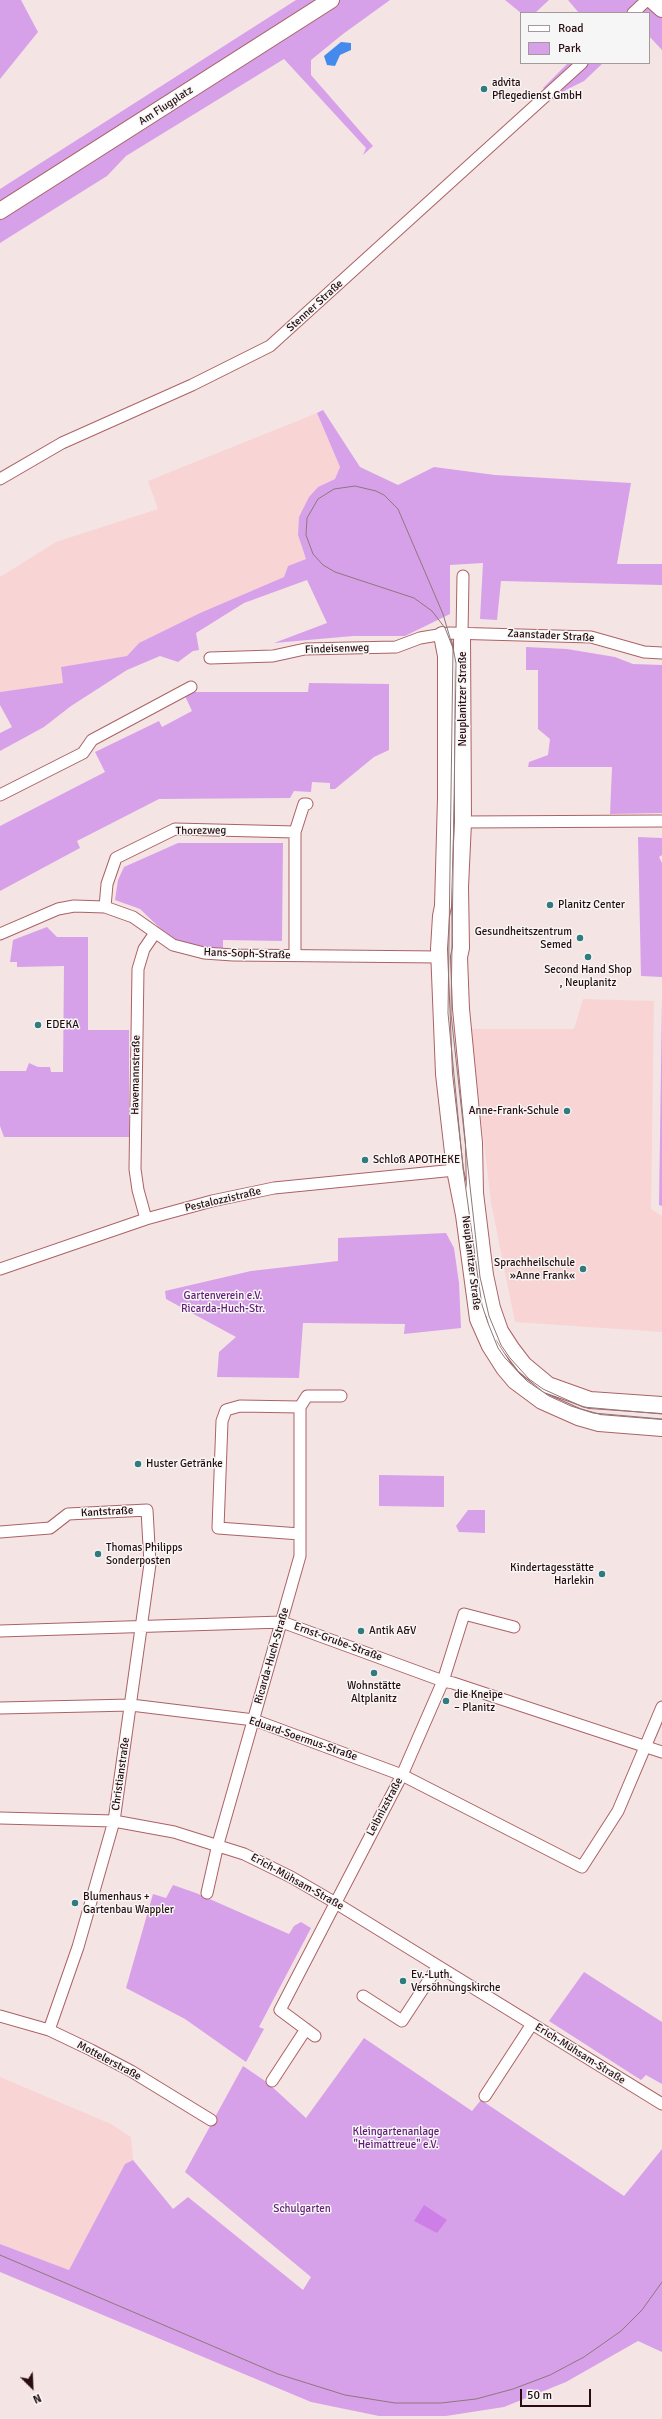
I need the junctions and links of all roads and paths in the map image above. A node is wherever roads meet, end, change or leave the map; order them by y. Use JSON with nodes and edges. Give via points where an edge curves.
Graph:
{"nodes":[{"id":1,"x":331,"y":0,"type":"edge"},
{"id":2,"x":647,"y":0,"type":"edge"},
{"id":3,"x":652,"y":0,"type":"edge"},
{"id":4,"x":662,"y":9,"type":"edge"},
{"id":5,"x":634,"y":12,"type":"edge"},
{"id":6,"x":581,"y":64,"type":"edge"},
{"id":7,"x":0,"y":211,"type":"edge"},
{"id":8,"x":0,"y":479,"type":"edge"},
{"id":9,"x":463,"y":576,"type":"dead end"},
{"id":10,"x":462,"y":634,"type":"junction"},
{"id":11,"x":442,"y":635,"type":"junction"},
{"id":12,"x":662,"y":652,"type":"edge"},
{"id":13,"x":210,"y":658,"type":"dead end"},
{"id":14,"x":191,"y":687,"type":"dead end"},
{"id":15,"x":0,"y":795,"type":"edge"},
{"id":16,"x":308,"y":804,"type":"dead end"},
{"id":17,"x":662,"y":821,"type":"edge"},
{"id":18,"x":463,"y":822,"type":"junction"},
{"id":19,"x":445,"y":823,"type":"junction"},
{"id":20,"x":295,"y":832,"type":"junction"},
{"id":21,"x":105,"y":907,"type":"junction"},
{"id":22,"x":155,"y":933,"type":"junction"},
{"id":23,"x":0,"y":934,"type":"edge"},
{"id":24,"x":296,"y":956,"type":"junction"},
{"id":25,"x":439,"y":956,"type":"junction"},
{"id":26,"x":459,"y":957,"type":"junction"},
{"id":27,"x":473,"y":1166,"type":"junction"},
{"id":28,"x":455,"y":1170,"type":"junction"},
{"id":29,"x":146,"y":1219,"type":"junction"},
{"id":30,"x":0,"y":1269,"type":"edge"},
{"id":31,"x":342,"y":1396,"type":"dead end"},
{"id":32,"x":662,"y":1405,"type":"edge"},
{"id":33,"x":300,"y":1407,"type":"junction"},
{"id":34,"x":662,"y":1428,"type":"edge"},
{"id":35,"x":147,"y":1510,"type":"joint"},
{"id":36,"x":0,"y":1532,"type":"edge"},
{"id":37,"x":300,"y":1534,"type":"junction"},
{"id":38,"x":282,"y":1622,"type":"junction"},
{"id":39,"x":141,"y":1626,"type":"junction"},
{"id":40,"x":514,"y":1627,"type":"dead end"},
{"id":41,"x":0,"y":1631,"type":"edge"},
{"id":42,"x":443,"y":1681,"type":"junction"},
{"id":43,"x":131,"y":1705,"type":"junction"},
{"id":44,"x":662,"y":1707,"type":"edge"},
{"id":45,"x":0,"y":1708,"type":"edge"},
{"id":46,"x":254,"y":1720,"type":"junction"},
{"id":47,"x":646,"y":1747,"type":"junction"},
{"id":48,"x":662,"y":1752,"type":"edge"},
{"id":49,"x":402,"y":1775,"type":"junction"},
{"id":50,"x":0,"y":1818,"type":"edge"},
{"id":51,"x":114,"y":1820,"type":"junction"},
{"id":52,"x":218,"y":1844,"type":"junction"},
{"id":53,"x":207,"y":1893,"type":"dead end"},
{"id":54,"x":334,"y":1902,"type":"junction"},
{"id":55,"x":438,"y":1966,"type":"junction"},
{"id":56,"x":363,"y":1996,"type":"dead end"},
{"id":57,"x":0,"y":2016,"type":"edge"},
{"id":58,"x":532,"y":2024,"type":"junction"},
{"id":59,"x":306,"y":2029,"type":"junction"},
{"id":60,"x":49,"y":2030,"type":"junction"},
{"id":61,"x":315,"y":2036,"type":"dead end"},
{"id":62,"x":272,"y":2081,"type":"dead end"},
{"id":63,"x":485,"y":2096,"type":"dead end"},
{"id":64,"x":662,"y":2104,"type":"edge"},
{"id":65,"x":211,"y":2120,"type":"dead end"}],
"edges":[{"from":1,"to":7,"type":"street","name":"Am Flugplatz"},
{"from":2,"to":5,"type":"street"},
{"from":3,"to":4,"type":"street"},
{"from":6,"to":8,"type":"street","name":"Stenner Straße","via":[[270,346],[192,385],[62,443]]},
{"from":9,"to":10,"type":"street","name":"Neuplanitzer Straße"},
{"from":10,"to":11,"type":"street","name":"Findeisenweg"},
{"from":10,"to":12,"type":"street","name":"Zaanstader Straße","via":[[591,637],[644,652]]},
{"from":10,"to":18,"type":"street","name":"Neuplanitzer Straße"},
{"from":11,"to":13,"type":"street","name":"Findeisenweg","via":[[420,638],[396,647],[304,650],[273,656]]},
{"from":11,"to":19,"type":"street","name":"Neuplanitzer Straße","via":[[446,656]]},
{"from":14,"to":15,"type":"street","via":[[92,740],[83,752]]},
{"from":16,"to":20,"type":"street","via":[[304,804]]},
{"from":17,"to":18,"type":"street"},
{"from":18,"to":19,"type":"street"},
{"from":18,"to":26,"type":"street","name":"Neuplanitzer Straße"},
{"from":19,"to":25,"type":"street","name":"Neuplanitzer Straße","via":[[444,906]]},
{"from":20,"to":21,"type":"street","name":"Thorezweg","via":[[175,829],[116,858],[107,884]]},
{"from":20,"to":24,"type":"street"},
{"from":21,"to":22,"type":"street","name":"Hans-Soph-Straße","via":[[133,917]]},
{"from":21,"to":23,"type":"street","name":"Hans-Soph-Straße","via":[[74,906],[58,909]]},
{"from":22,"to":24,"type":"street","name":"Hans-Soph-Straße","via":[[173,945],[204,953]]},
{"from":22,"to":29,"type":"street","name":"Havemannstraße","via":[[144,949],[138,969],[135,1169]]},
{"from":24,"to":25,"type":"street","name":"Hans-Soph-Straße"},
{"from":25,"to":26,"type":"street"},
{"from":25,"to":28,"type":"street","name":"Neuplanitzer Straße","via":[[444,1074]]},
{"from":26,"to":27,"type":"street","name":"Neuplanitzer Straße","via":[[461,1022],[475,1154]]},
{"from":27,"to":28,"type":"street"},
{"from":27,"to":32,"type":"street","name":"Neuplanitzer Straße","via":[[485,1275],[492,1308],[500,1331],[524,1365],[548,1385],[581,1398],[603,1402]]},
{"from":28,"to":29,"type":"street","name":"Pestalozzistraße","via":[[274,1188]]},
{"from":28,"to":34,"type":"street","name":"Neuplanitzer Straße","via":[[464,1215],[478,1319],[490,1346],[504,1368],[515,1381],[542,1401],[578,1417],[604,1424]]},
{"from":29,"to":30,"type":"street","name":"Pestalozzistraße"},
{"from":31,"to":33,"type":"street","via":[[307,1396]]},
{"from":33,"to":37,"type":"street","name":"Ricarda-Huch-Straße"},
{"from":33,"to":37,"type":"street","via":[[240,1406],[226,1410],[222,1421],[218,1528]]},
{"from":35,"to":36,"type":"street","name":"Kantstraße","via":[[68,1514],[50,1528]]},
{"from":35,"to":39,"type":"street","name":"Christianstraße","via":[[150,1564]]},
{"from":37,"to":38,"type":"street","name":"Ricarda-Huch-Straße","via":[[300,1556]]},
{"from":38,"to":39,"type":"street","name":"Ernst-Grube-Straße"},
{"from":38,"to":42,"type":"street","name":"Ernst-Grube-Straße"},
{"from":38,"to":46,"type":"street","name":"Ricarda-Huch-Straße"},
{"from":39,"to":41,"type":"street","name":"Ernst-Grube-Straße"},
{"from":39,"to":43,"type":"street","name":"Christianstraße"},
{"from":40,"to":42,"type":"street","name":"Leibnizstraße","via":[[464,1614]]},
{"from":42,"to":47,"type":"street","name":"Ernst-Grube-Straße"},
{"from":42,"to":49,"type":"street","name":"Leibnizstraße"},
{"from":43,"to":45,"type":"street","name":"Eduard-Soermus-Straße"},
{"from":43,"to":46,"type":"street","name":"Eduard-Soermus-Straße"},
{"from":43,"to":51,"type":"street","name":"Christianstraße"},
{"from":44,"to":47,"type":"street"},
{"from":46,"to":49,"type":"street","name":"Eduard-Soermus-Straße"},
{"from":46,"to":52,"type":"street","name":"Ricarda-Huch-Straße"},
{"from":47,"to":48,"type":"street","name":"Ernst-Grube-Straße"},
{"from":47,"to":49,"type":"street","name":"Eduard-Soermus-Straße","via":[[618,1811],[582,1867]]},
{"from":49,"to":54,"type":"street","name":"Leibnizstraße"},
{"from":50,"to":51,"type":"street","name":"Erich-Mühsam-Straße"},
{"from":51,"to":52,"type":"street","name":"Erich-Mühsam-Straße"},
{"from":51,"to":60,"type":"street","name":"Christianstraße","via":[[78,1947]]},
{"from":52,"to":53,"type":"street","name":"Ricarda-Huch-Straße"},
{"from":52,"to":54,"type":"street","name":"Erich-Mühsam-Straße","via":[[292,1877]]},
{"from":54,"to":55,"type":"street","name":"Erich-Mühsam-Straße"},
{"from":54,"to":59,"type":"street","name":"Leibnizstraße","via":[[280,2010]]},
{"from":55,"to":56,"type":"street","via":[[402,2021]]},
{"from":55,"to":58,"type":"street","name":"Erich-Mühsam-Straße"},
{"from":57,"to":60,"type":"street","name":"Mottelerstraße"},
{"from":58,"to":63,"type":"street"},
{"from":58,"to":64,"type":"street","name":"Erich-Mühsam-Straße"},
{"from":59,"to":61,"type":"street","name":"Leibnizstraße"},
{"from":59,"to":62,"type":"street"},
{"from":60,"to":65,"type":"street","name":"Mottelerstraße","via":[[131,2071]]}]}
